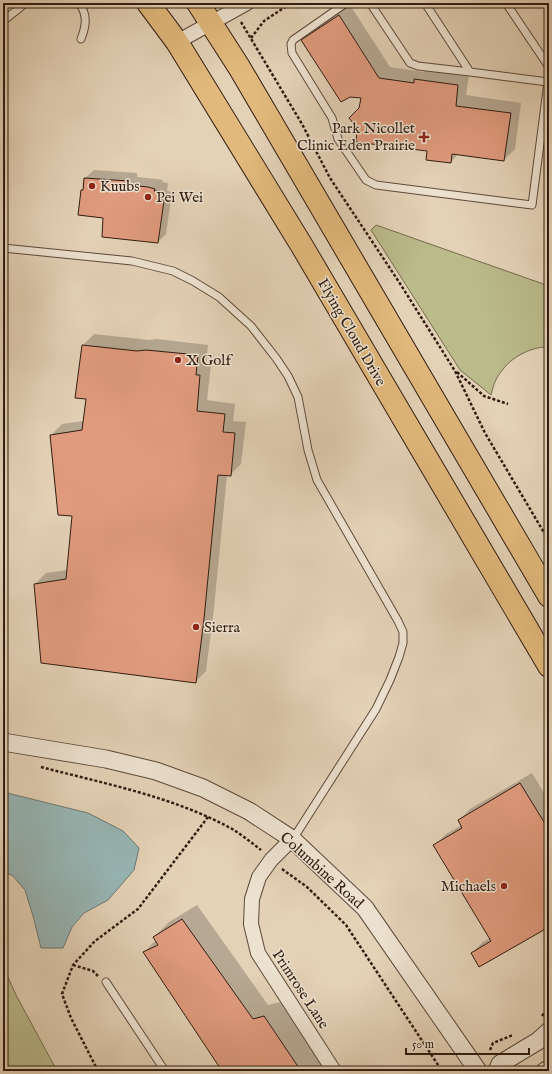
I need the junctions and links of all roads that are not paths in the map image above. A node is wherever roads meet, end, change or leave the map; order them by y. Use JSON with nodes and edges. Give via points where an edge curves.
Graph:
{"nodes":[{"id":1,"x":25,"y":3,"type":"edge"},
{"id":2,"x":79,"y":3,"type":"edge"},
{"id":3,"x":148,"y":3,"type":"edge"},
{"id":4,"x":198,"y":3,"type":"edge"},
{"id":5,"x":247,"y":3,"type":"edge"},
{"id":6,"x":346,"y":3,"type":"edge"},
{"id":7,"x":370,"y":3,"type":"edge"},
{"id":8,"x":425,"y":3,"type":"edge"},
{"id":9,"x":506,"y":3,"type":"edge"},
{"id":10,"x":17,"y":6,"type":"edge"},
{"id":11,"x":3,"y":21,"type":"edge"},
{"id":12,"x":211,"y":23,"type":"junction"},
{"id":13,"x":81,"y":39,"type":"dead end"},
{"id":14,"x":177,"y":42,"type":"junction"},
{"id":15,"x":549,"y":67,"type":"edge"},
{"id":16,"x":470,"y":72,"type":"junction"},
{"id":17,"x":549,"y":79,"type":"edge"},
{"id":18,"x":3,"y":134,"type":"edge"},
{"id":19,"x":3,"y":169,"type":"edge"},
{"id":20,"x":3,"y":248,"type":"edge"},
{"id":21,"x":549,"y":596,"type":"edge"},
{"id":22,"x":549,"y":666,"type":"edge"},
{"id":23,"x":3,"y":742,"type":"edge"},
{"id":24,"x":292,"y":839,"type":"junction"},
{"id":25,"x":106,"y":982,"type":"road end"},
{"id":26,"x":549,"y":1031,"type":"edge"},
{"id":27,"x":549,"y":1069,"type":"edge"},
{"id":28,"x":165,"y":1071,"type":"edge"},
{"id":29,"x":334,"y":1071,"type":"edge"},
{"id":30,"x":478,"y":1071,"type":"edge"},
{"id":31,"x":497,"y":1071,"type":"edge"},
{"id":32,"x":545,"y":1071,"type":"edge"}],
"edges":[{"from":1,"to":10,"type":"lane"},
{"from":2,"to":13,"type":"lane","via":[[86,18]]},
{"from":3,"to":14,"type":"main road","name":"Flying Cloud Drive"},
{"from":4,"to":12,"type":"main road"},
{"from":5,"to":12,"type":"street"},
{"from":6,"to":17,"type":"lane","via":[[293,40],[291,48],[332,118],[338,139],[366,180],[376,185],[532,205]]},
{"from":7,"to":16,"type":"lane","via":[[410,63]]},
{"from":8,"to":16,"type":"lane"},
{"from":9,"to":15,"type":"lane"},
{"from":10,"to":11,"type":"lane"},
{"from":12,"to":14,"type":"street"},
{"from":12,"to":21,"type":"main road"},
{"from":14,"to":22,"type":"main road","name":"Flying Cloud Drive","via":[[302,246]]},
{"from":16,"to":17,"type":"lane"},
{"from":18,"to":19,"type":"lane"},
{"from":20,"to":24,"type":"lane","via":[[132,261],[173,271],[219,297],[251,326],[288,376],[298,397],[308,450],[317,480],[403,632],[399,657],[376,709]]},
{"from":23,"to":24,"type":"street","name":"Columbine Road","via":[[106,759],[156,771],[203,788],[249,811]]},
{"from":24,"to":29,"type":"street","name":"Primrose Lane","via":[[271,860],[259,877],[252,899],[251,924],[258,953]]},
{"from":24,"to":30,"type":"street","name":"Columbine Road","via":[[365,908]]},
{"from":25,"to":28,"type":"lane"},
{"from":26,"to":31,"type":"street","via":[[538,1041],[500,1064]]},
{"from":27,"to":32,"type":"street"}]}
